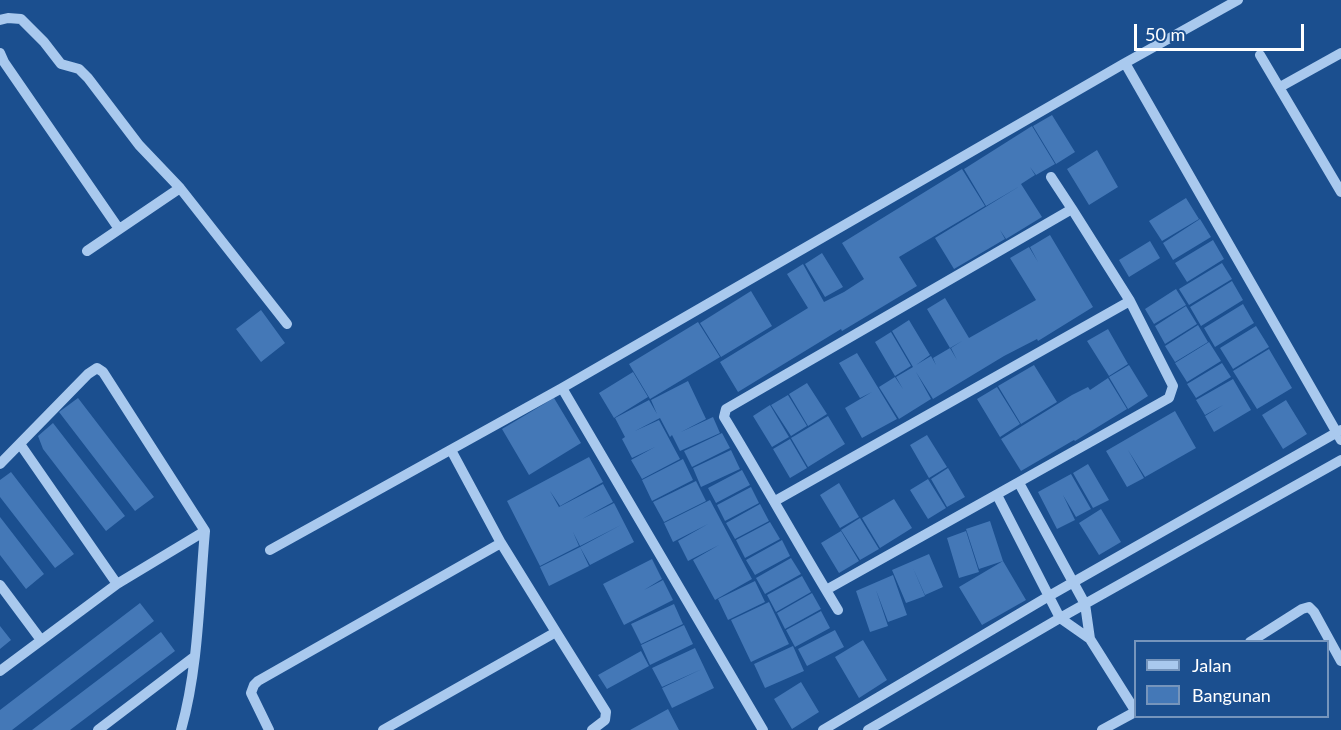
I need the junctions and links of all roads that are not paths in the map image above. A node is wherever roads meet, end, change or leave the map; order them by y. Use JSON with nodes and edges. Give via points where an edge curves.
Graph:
{"nodes":[{"id":1,"x":1238,"y":0,"type":"edge"},
{"id":2,"x":0,"y":20,"type":"edge"},
{"id":3,"x":0,"y":52,"type":"edge"},
{"id":4,"x":1341,"y":53,"type":"edge"},
{"id":5,"x":1260,"y":55,"type":"dead end"},
{"id":6,"x":1125,"y":63,"type":"junction"},
{"id":7,"x":1280,"y":87,"type":"junction"},
{"id":8,"x":1051,"y":177,"type":"dead end"},
{"id":9,"x":180,"y":188,"type":"junction"},
{"id":10,"x":1341,"y":192,"type":"edge"},
{"id":11,"x":1072,"y":209,"type":"junction"},
{"id":12,"x":119,"y":229,"type":"junction"},
{"id":13,"x":87,"y":251,"type":"dead end"},
{"id":14,"x":1130,"y":301,"type":"junction"},
{"id":15,"x":287,"y":324,"type":"dead end"},
{"id":16,"x":562,"y":388,"type":"junction"},
{"id":17,"x":1340,"y":434,"type":"edge"},
{"id":18,"x":20,"y":444,"type":"junction"},
{"id":19,"x":451,"y":450,"type":"junction"},
{"id":20,"x":1341,"y":460,"type":"edge"},
{"id":21,"x":0,"y":464,"type":"edge"},
{"id":22,"x":1019,"y":483,"type":"junction"},
{"id":23,"x":998,"y":495,"type":"junction"},
{"id":24,"x":775,"y":501,"type":"junction"},
{"id":25,"x":204,"y":531,"type":"junction"},
{"id":26,"x":501,"y":543,"type":"junction"},
{"id":27,"x":270,"y":550,"type":"dead end"},
{"id":28,"x":1074,"y":583,"type":"junction"},
{"id":29,"x":117,"y":584,"type":"junction"},
{"id":30,"x":0,"y":585,"type":"edge"},
{"id":31,"x":826,"y":590,"type":"junction"},
{"id":32,"x":1049,"y":596,"type":"junction"},
{"id":33,"x":1085,"y":604,"type":"junction"},
{"id":34,"x":838,"y":610,"type":"dead end"},
{"id":35,"x":1060,"y":618,"type":"junction"},
{"id":36,"x":556,"y":632,"type":"junction"},
{"id":37,"x":1090,"y":639,"type":"junction"},
{"id":38,"x":40,"y":640,"type":"junction"},
{"id":39,"x":1253,"y":640,"type":"edge"},
{"id":40,"x":194,"y":657,"type":"junction"},
{"id":41,"x":1341,"y":661,"type":"edge"},
{"id":42,"x":0,"y":671,"type":"edge"},
{"id":43,"x":1134,"y":710,"type":"edge"},
{"id":44,"x":1134,"y":713,"type":"edge"},
{"id":45,"x":98,"y":730,"type":"edge"},
{"id":46,"x":181,"y":730,"type":"edge"},
{"id":47,"x":269,"y":730,"type":"edge"},
{"id":48,"x":383,"y":730,"type":"edge"},
{"id":49,"x":592,"y":730,"type":"edge"},
{"id":50,"x":763,"y":730,"type":"edge"},
{"id":51,"x":823,"y":730,"type":"edge"},
{"id":52,"x":868,"y":730,"type":"edge"},
{"id":53,"x":1102,"y":730,"type":"edge"}],
"edges":[{"from":1,"to":6,"type":"street"},
{"from":2,"to":9,"type":"street","via":[[21,19],[61,64],[79,69],[139,145]]},
{"from":3,"to":12,"type":"street"},
{"from":4,"to":7,"type":"street"},
{"from":5,"to":7,"type":"street"},
{"from":6,"to":16,"type":"street"},
{"from":6,"to":17,"type":"street"},
{"from":7,"to":10,"type":"street"},
{"from":8,"to":11,"type":"street"},
{"from":9,"to":12,"type":"street"},
{"from":9,"to":15,"type":"street"},
{"from":11,"to":14,"type":"street"},
{"from":11,"to":24,"type":"street","via":[[726,410],[724,417]]},
{"from":12,"to":13,"type":"street"},
{"from":14,"to":22,"type":"street","via":[[1173,386],[1169,398]]},
{"from":14,"to":24,"type":"street"},
{"from":16,"to":19,"type":"street"},
{"from":16,"to":50,"type":"street"},
{"from":17,"to":28,"type":"street"},
{"from":18,"to":21,"type":"street"},
{"from":18,"to":25,"type":"street","via":[[92,370],[101,369]]},
{"from":18,"to":29,"type":"street"},
{"from":19,"to":26,"type":"street"},
{"from":19,"to":27,"type":"street"},
{"from":20,"to":33,"type":"street"},
{"from":22,"to":23,"type":"street"},
{"from":22,"to":28,"type":"street"},
{"from":23,"to":31,"type":"street"},
{"from":23,"to":32,"type":"street"},
{"from":24,"to":31,"type":"street"},
{"from":25,"to":29,"type":"street"},
{"from":25,"to":40,"type":"street"},
{"from":26,"to":36,"type":"street"},
{"from":26,"to":47,"type":"street","via":[[254,684],[251,693]]},
{"from":28,"to":32,"type":"street"},
{"from":28,"to":33,"type":"street"},
{"from":29,"to":38,"type":"street"},
{"from":30,"to":38,"type":"street"},
{"from":31,"to":34,"type":"street"},
{"from":32,"to":35,"type":"street"},
{"from":32,"to":51,"type":"street"},
{"from":33,"to":35,"type":"street"},
{"from":33,"to":37,"type":"street"},
{"from":35,"to":37,"type":"street"},
{"from":35,"to":52,"type":"street"},
{"from":36,"to":48,"type":"street"},
{"from":36,"to":49,"type":"street","via":[[606,712],[605,720]]},
{"from":37,"to":43,"type":"street"},
{"from":38,"to":42,"type":"street"},
{"from":39,"to":41,"type":"street","via":[[1309,607]]},
{"from":40,"to":45,"type":"street"},
{"from":40,"to":46,"type":"street"},
{"from":44,"to":53,"type":"street"}]}
